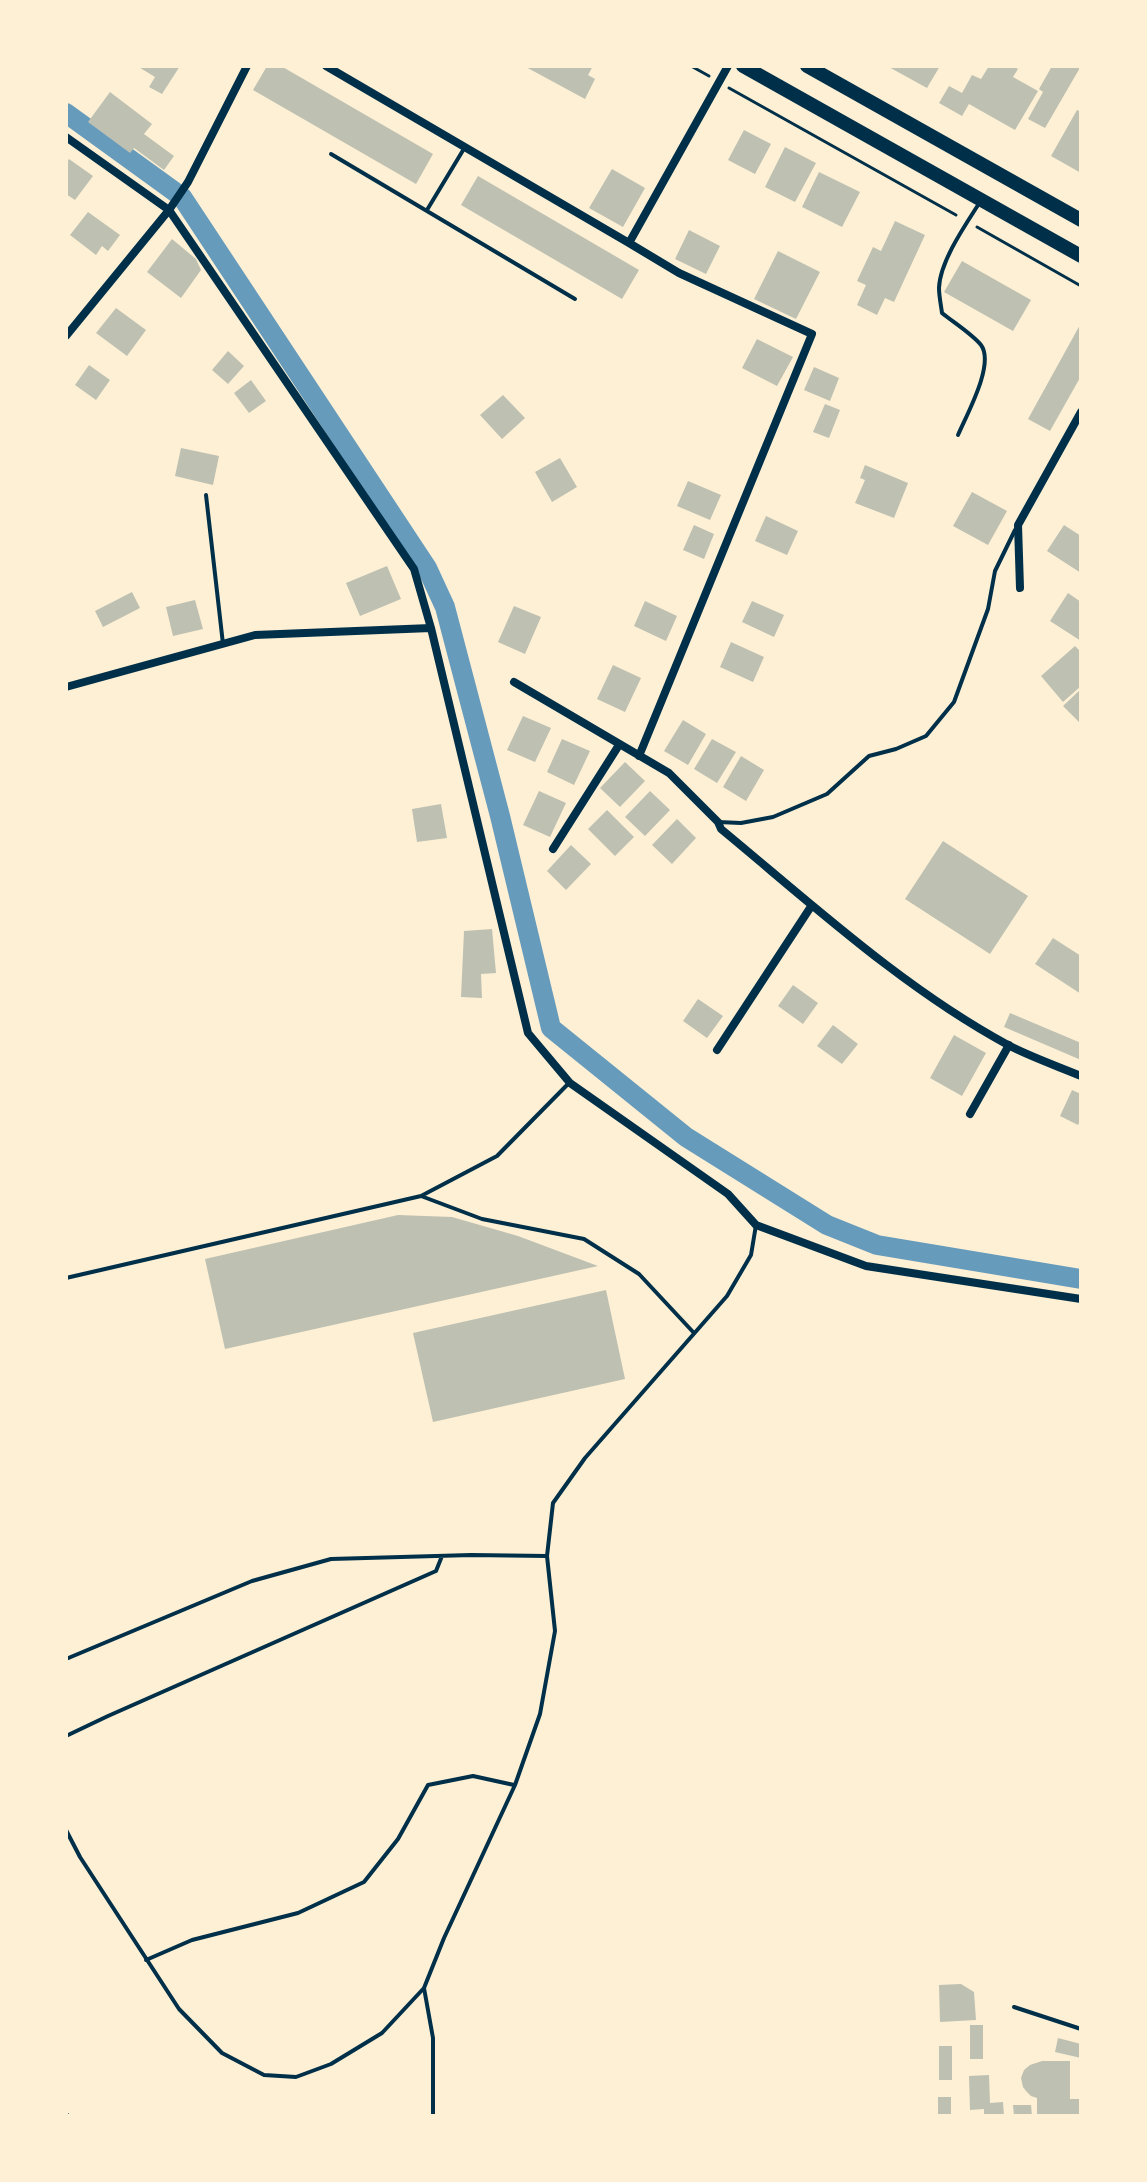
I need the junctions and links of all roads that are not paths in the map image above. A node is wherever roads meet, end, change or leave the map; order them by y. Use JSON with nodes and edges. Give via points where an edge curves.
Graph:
{"nodes":[{"id":1,"x":247,"y":66,"type":"edge"},
{"id":2,"x":326,"y":66,"type":"edge"},
{"id":3,"x":728,"y":66,"type":"edge"},
{"id":4,"x":743,"y":66,"type":"edge"},
{"id":5,"x":807,"y":66,"type":"edge"},
{"id":6,"x":66,"y":137,"type":"edge"},
{"id":7,"x":465,"y":147,"type":"junction"},
{"id":8,"x":331,"y":154,"type":"dead end"},
{"id":9,"x":982,"y":200,"type":"junction"},
{"id":10,"x":169,"y":210,"type":"junction"},
{"id":11,"x":427,"y":211,"type":"junction"},
{"id":12,"x":1081,"y":220,"type":"edge"},
{"id":13,"x":629,"y":243,"type":"junction"},
{"id":14,"x":1081,"y":256,"type":"edge"},
{"id":15,"x":575,"y":299,"type":"dead end"},
{"id":16,"x":66,"y":336,"type":"edge"},
{"id":17,"x":1081,"y":412,"type":"edge"},
{"id":18,"x":958,"y":435,"type":"dead end"},
{"id":19,"x":206,"y":495,"type":"dead end"},
{"id":20,"x":1018,"y":525,"type":"junction"},
{"id":21,"x":1020,"y":588,"type":"dead end"},
{"id":22,"x":431,"y":628,"type":"junction"},
{"id":23,"x":223,"y":644,"type":"junction"},
{"id":24,"x":514,"y":682,"type":"dead end"},
{"id":25,"x":66,"y":687,"type":"edge"},
{"id":26,"x":619,"y":745,"type":"junction"},
{"id":27,"x":639,"y":756,"type":"junction"},
{"id":28,"x":718,"y":822,"type":"junction"},
{"id":29,"x":553,"y":849,"type":"dead end"},
{"id":30,"x":812,"y":905,"type":"junction"},
{"id":31,"x":1009,"y":1045,"type":"junction"},
{"id":32,"x":717,"y":1050,"type":"dead end"},
{"id":33,"x":1081,"y":1076,"type":"edge"},
{"id":34,"x":570,"y":1083,"type":"junction"},
{"id":35,"x":970,"y":1114,"type":"dead end"},
{"id":36,"x":421,"y":1196,"type":"junction"},
{"id":37,"x":756,"y":1225,"type":"junction"},
{"id":38,"x":66,"y":1278,"type":"edge"},
{"id":39,"x":1081,"y":1299,"type":"edge"},
{"id":40,"x":694,"y":1333,"type":"junction"},
{"id":41,"x":443,"y":1556,"type":"junction"},
{"id":42,"x":547,"y":1556,"type":"junction"},
{"id":43,"x":66,"y":1659,"type":"edge"},
{"id":44,"x":66,"y":1736,"type":"edge"},
{"id":45,"x":515,"y":1785,"type":"junction"},
{"id":46,"x":66,"y":1830,"type":"edge"},
{"id":47,"x":146,"y":1960,"type":"junction"},
{"id":48,"x":424,"y":1988,"type":"junction"},
{"id":49,"x":1014,"y":2007,"type":"dead end"},
{"id":50,"x":1081,"y":2029,"type":"edge"},
{"id":51,"x":433,"y":2116,"type":"edge"}],
"edges":[{"from":1,"to":10,"type":"street"},
{"from":2,"to":7,"type":"street"},
{"from":3,"to":13,"type":"street"},
{"from":4,"to":9,"type":"highway"},
{"from":5,"to":12,"type":"highway"},
{"from":6,"to":10,"type":"street"},
{"from":7,"to":11,"type":"lane"},
{"from":7,"to":13,"type":"street"},
{"from":8,"to":11,"type":"lane"},
{"from":9,"to":14,"type":"highway"},
{"from":9,"to":18,"type":"lane","via":[[942,269],[939,287],[942,313],[982,346],[987,361]]},
{"from":10,"to":16,"type":"street"},
{"from":10,"to":22,"type":"street","via":[[414,569]]},
{"from":11,"to":15,"type":"lane"},
{"from":13,"to":27,"type":"street","via":[[679,273],[812,334]]},
{"from":17,"to":20,"type":"street"},
{"from":19,"to":23,"type":"lane"},
{"from":20,"to":21,"type":"street"},
{"from":20,"to":28,"type":"lane","via":[[995,571],[988,609],[954,702],[926,736],[869,756],[827,794],[773,817]]},
{"from":22,"to":23,"type":"street","via":[[255,635]]},
{"from":22,"to":34,"type":"street","via":[[528,1033]]},
{"from":23,"to":25,"type":"street"},
{"from":24,"to":26,"type":"street"},
{"from":26,"to":27,"type":"street"},
{"from":26,"to":29,"type":"street"},
{"from":27,"to":28,"type":"street","via":[[669,773]]},
{"from":28,"to":30,"type":"street"},
{"from":30,"to":31,"type":"street","via":[[883,963]]},
{"from":30,"to":32,"type":"street"},
{"from":31,"to":33,"type":"street"},
{"from":31,"to":35,"type":"street"},
{"from":34,"to":36,"type":"lane","via":[[497,1156]]},
{"from":34,"to":37,"type":"street","via":[[728,1194]]},
{"from":36,"to":38,"type":"lane"},
{"from":36,"to":40,"type":"lane","via":[[482,1219],[584,1239],[639,1274]]},
{"from":37,"to":39,"type":"street","via":[[866,1266]]},
{"from":37,"to":40,"type":"lane","via":[[751,1255],[727,1296]]},
{"from":40,"to":42,"type":"lane","via":[[585,1458],[553,1503]]},
{"from":41,"to":42,"type":"lane"},
{"from":41,"to":43,"type":"lane","via":[[331,1559],[252,1581]]},
{"from":41,"to":44,"type":"lane","via":[[436,1571]]},
{"from":42,"to":45,"type":"lane","via":[[555,1631],[540,1714]]},
{"from":45,"to":47,"type":"lane","via":[[473,1776],[428,1785],[398,1839],[364,1882],[298,1913],[192,1940]]},
{"from":45,"to":48,"type":"lane"},
{"from":46,"to":47,"type":"lane"},
{"from":47,"to":48,"type":"lane","via":[[179,2009],[222,2053],[264,2075],[296,2077],[331,2064],[382,2033]]},
{"from":48,"to":51,"type":"lane","via":[[433,2038]]},
{"from":49,"to":50,"type":"lane"}]}
